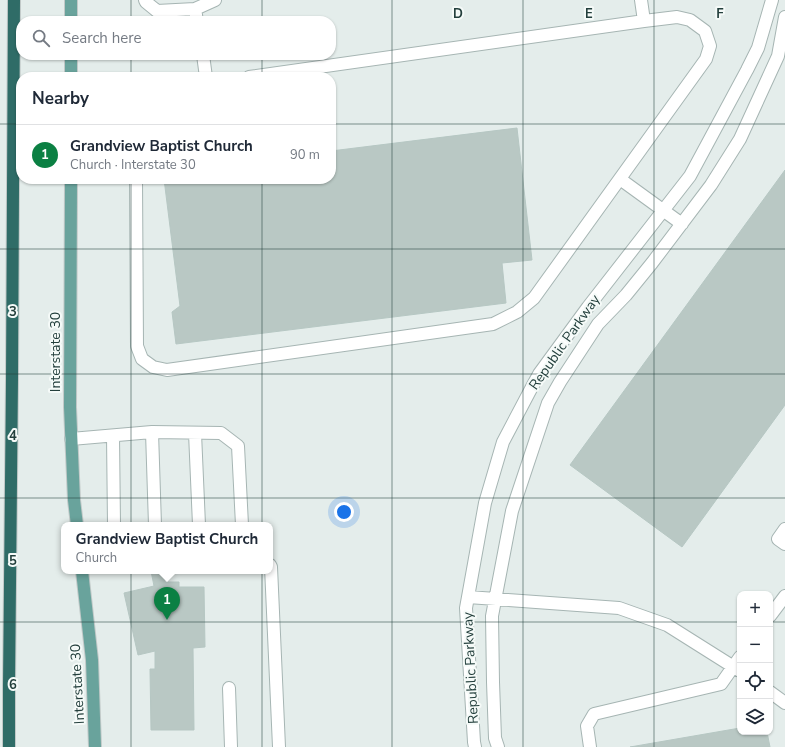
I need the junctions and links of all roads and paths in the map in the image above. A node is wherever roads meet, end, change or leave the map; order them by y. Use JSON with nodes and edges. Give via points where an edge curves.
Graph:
{"nodes":[{"id":1,"x":14,"y":0,"type":"edge"},
{"id":2,"x":71,"y":0,"type":"edge"},
{"id":3,"x":145,"y":0,"type":"edge"},
{"id":4,"x":215,"y":0,"type":"edge"},
{"id":5,"x":641,"y":0,"type":"edge"},
{"id":6,"x":772,"y":0,"type":"edge"},
{"id":7,"x":195,"y":9,"type":"junction"},
{"id":8,"x":71,"y":16,"type":"edge"},
{"id":9,"x":196,"y":16,"type":"edge"},
{"id":10,"x":785,"y":17,"type":"edge"},
{"id":11,"x":644,"y":21,"type":"junction"},
{"id":12,"x":71,"y":60,"type":"edge"},
{"id":13,"x":204,"y":60,"type":"edge"},
{"id":14,"x":71,"y":72,"type":"edge"},
{"id":15,"x":205,"y":72,"type":"edge"},
{"id":16,"x":284,"y":72,"type":"edge"},
{"id":17,"x":620,"y":179,"type":"junction"},
{"id":18,"x":70,"y":184,"type":"edge"},
{"id":19,"x":136,"y":184,"type":"edge"},
{"id":20,"x":664,"y":211,"type":"junction"},
{"id":21,"x":682,"y":224,"type":"junction"},
{"id":22,"x":152,"y":432,"type":"junction"},
{"id":23,"x":194,"y":433,"type":"junction"},
{"id":24,"x":113,"y":436,"type":"junction"},
{"id":25,"x":71,"y":439,"type":"junction"},
{"id":26,"x":77,"y":522,"type":"edge"},
{"id":27,"x":114,"y":522,"type":"edge"},
{"id":28,"x":155,"y":522,"type":"edge"},
{"id":29,"x":199,"y":522,"type":"edge"},
{"id":30,"x":242,"y":522,"type":"edge"},
{"id":31,"x":785,"y":529,"type":"edge"},
{"id":32,"x":785,"y":544,"type":"edge"},
{"id":33,"x":82,"y":574,"type":"edge"},
{"id":34,"x":271,"y":574,"type":"edge"},
{"id":35,"x":785,"y":596,"type":"edge"},
{"id":36,"x":468,"y":597,"type":"junction"},
{"id":37,"x":496,"y":599,"type":"junction"},
{"id":38,"x":773,"y":612,"type":"edge"},
{"id":39,"x":737,"y":663,"type":"edge"},
{"id":40,"x":737,"y":665,"type":"edge"},
{"id":41,"x":229,"y":688,"type":"dead end"},
{"id":42,"x":773,"y":694,"type":"edge"},
{"id":43,"x":785,"y":703,"type":"edge"},
{"id":44,"x":9,"y":747,"type":"edge"},
{"id":45,"x":96,"y":747,"type":"edge"},
{"id":46,"x":231,"y":747,"type":"edge"},
{"id":47,"x":279,"y":747,"type":"edge"},
{"id":48,"x":475,"y":747,"type":"edge"},
{"id":49,"x":498,"y":747,"type":"edge"},
{"id":50,"x":590,"y":747,"type":"edge"}],
"edges":[{"from":1,"to":44,"type":"highway"},
{"from":2,"to":8,"type":"main road"},
{"from":3,"to":7,"type":"street","via":[[157,11]]},
{"from":4,"to":7,"type":"street"},
{"from":5,"to":11,"type":"street"},
{"from":6,"to":20,"type":"street","name":"Republic Parkway","via":[[758,48],[747,70],[690,176]]},
{"from":7,"to":9,"type":"street"},
{"from":10,"to":21,"type":"street","name":"Republic Parkway","via":[[778,56],[740,139],[712,185]]},
{"from":11,"to":16,"type":"street"},
{"from":11,"to":17,"type":"street","via":[[677,17],[690,20],[704,31],[710,46],[706,59]]},
{"from":12,"to":14,"type":"main road"},
{"from":13,"to":15,"type":"street"},
{"from":17,"to":19,"type":"street","via":[[534,298],[517,312],[492,324],[167,370],[153,367],[142,359],[137,346]]},
{"from":17,"to":20,"type":"street"},
{"from":18,"to":25,"type":"main road","name":"Interstate 30"},
{"from":20,"to":21,"type":"street"},
{"from":20,"to":36,"type":"street","name":"Republic Parkway","via":[[539,374],[503,442],[485,503]]},
{"from":21,"to":37,"type":"street","name":"Republic Parkway","via":[[626,295],[598,324],[548,403],[512,511]]},
{"from":22,"to":23,"type":"street"},
{"from":22,"to":24,"type":"street"},
{"from":22,"to":28,"type":"street"},
{"from":23,"to":29,"type":"street"},
{"from":23,"to":30,"type":"street","via":[[221,433],[238,446]]},
{"from":24,"to":25,"type":"street"},
{"from":24,"to":27,"type":"street"},
{"from":25,"to":26,"type":"main road","name":"Interstate 30"},
{"from":31,"to":32,"type":"street","via":[[778,539]]},
{"from":33,"to":45,"type":"main road","name":"Interstate 30","via":[[92,660]]},
{"from":34,"to":47,"type":"street"},
{"from":35,"to":38,"type":"street"},
{"from":36,"to":37,"type":"street"},
{"from":36,"to":48,"type":"street","name":"Republic Parkway","via":[[466,608]]},
{"from":37,"to":39,"type":"street","via":[[619,608],[667,625]]},
{"from":37,"to":49,"type":"street","name":"Republic Parkway","via":[[492,616]]},
{"from":40,"to":50,"type":"street","via":[[721,684],[594,714],[587,726]]},
{"from":41,"to":46,"type":"street"},
{"from":42,"to":43,"type":"street"}]}
